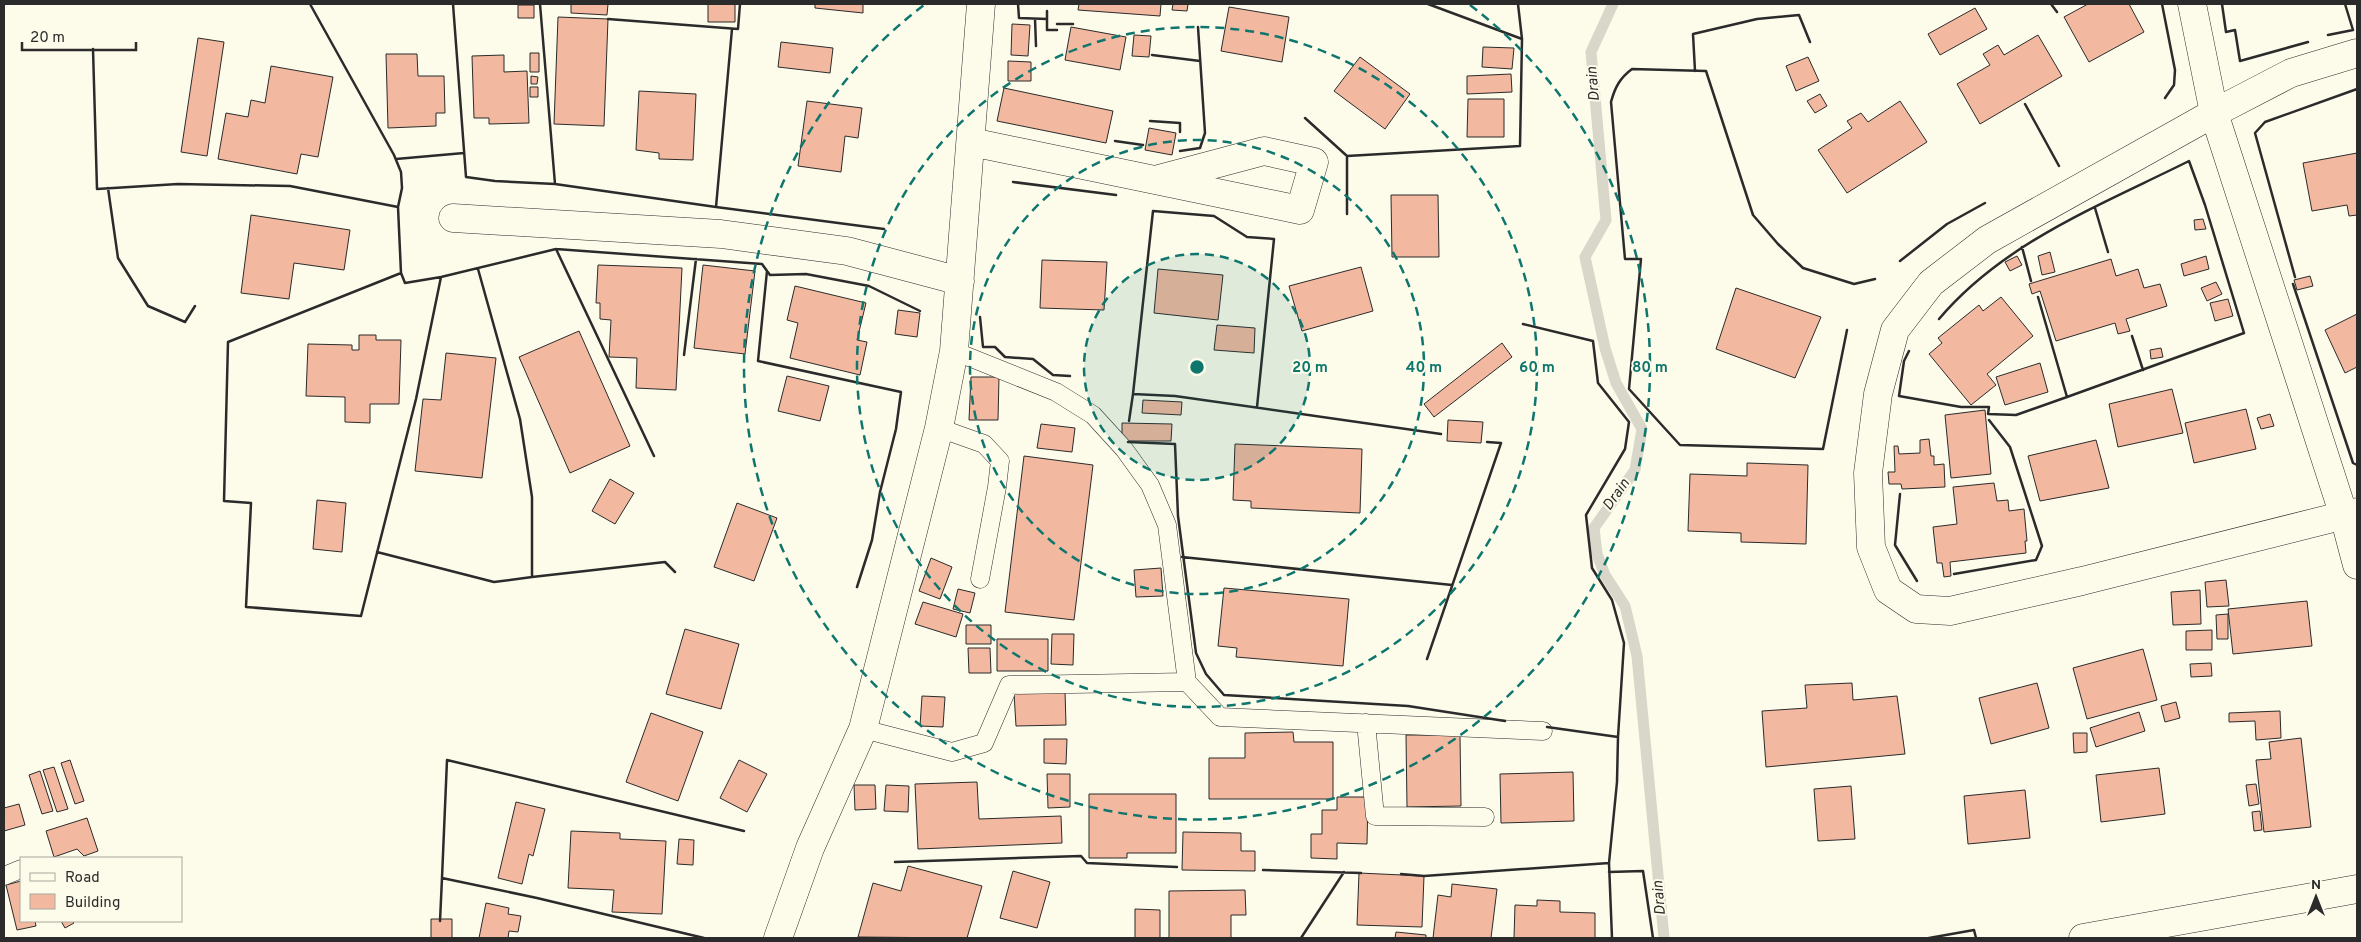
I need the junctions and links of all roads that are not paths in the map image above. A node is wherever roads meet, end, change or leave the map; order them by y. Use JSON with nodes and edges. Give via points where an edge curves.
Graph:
{"nodes":[{"id":1,"x":981,"y":4,"type":"edge"},
{"id":2,"x":2192,"y":4,"type":"edge"},
{"id":3,"x":2357,"y":53,"type":"edge"},
{"id":4,"x":2214,"y":112,"type":"junction"},
{"id":5,"x":971,"y":142,"type":"junction"},
{"id":6,"x":1155,"y":180,"type":"junction"},
{"id":7,"x":453,"y":218,"type":"dead end"},
{"id":8,"x":960,"y":281,"type":"junction"},
{"id":9,"x":954,"y":352,"type":"junction"},
{"id":10,"x":938,"y":428,"type":"junction"},
{"id":11,"x":2351,"y":514,"type":"edge"},
{"id":12,"x":2357,"y":565,"type":"edge"},
{"id":13,"x":980,"y":579,"type":"dead end"},
{"id":14,"x":1188,"y":682,"type":"junction"},
{"id":15,"x":1366,"y":723,"type":"junction"},
{"id":16,"x":863,"y":729,"type":"junction"},
{"id":17,"x":1543,"y":731,"type":"dead end"},
{"id":18,"x":1485,"y":817,"type":"dead end"},
{"id":19,"x":20,"y":870,"type":"edge"},
{"id":20,"x":4,"y":876,"type":"edge"},
{"id":21,"x":2357,"y":888,"type":"edge"},
{"id":22,"x":778,"y":938,"type":"edge"},
{"id":23,"x":2083,"y":938,"type":"edge"}],
"edges":[{"from":1,"to":5,"type":"street"},
{"from":2,"to":4,"type":"street"},
{"from":3,"to":4,"type":"street","via":[[2291,73]]},
{"from":4,"to":11,"type":"street"},
{"from":4,"to":11,"type":"street","via":[[1987,240],[1931,282],[1896,330],[1878,394],[1868,472],[1870,546],[1888,590],[1916,609],[1950,610],[2091,579]]},
{"from":5,"to":6,"type":"street"},
{"from":5,"to":8,"type":"street"},
{"from":6,"to":6,"type":"street","via":[[1300,210],[1314,162],[1264,151]]},
{"from":7,"to":8,"type":"street","via":[[721,234],[847,250]]},
{"from":8,"to":9,"type":"street"},
{"from":9,"to":10,"type":"street"},
{"from":9,"to":14,"type":"lane","via":[[1056,392],[1093,416],[1124,449],[1145,478],[1167,525]]},
{"from":10,"to":13,"type":"lane","via":[[984,444],[1000,461]]},
{"from":10,"to":16,"type":"street"},
{"from":11,"to":12,"type":"street"},
{"from":14,"to":15,"type":"lane","via":[[1220,716]]},
{"from":14,"to":16,"type":"lane","via":[[1009,685],[984,744],[952,752]]},
{"from":15,"to":17,"type":"lane"},
{"from":15,"to":18,"type":"lane","via":[[1375,816]]},
{"from":16,"to":22,"type":"street","via":[[810,848]]},
{"from":19,"to":20,"type":"lane"},
{"from":21,"to":23,"type":"street"}]}
